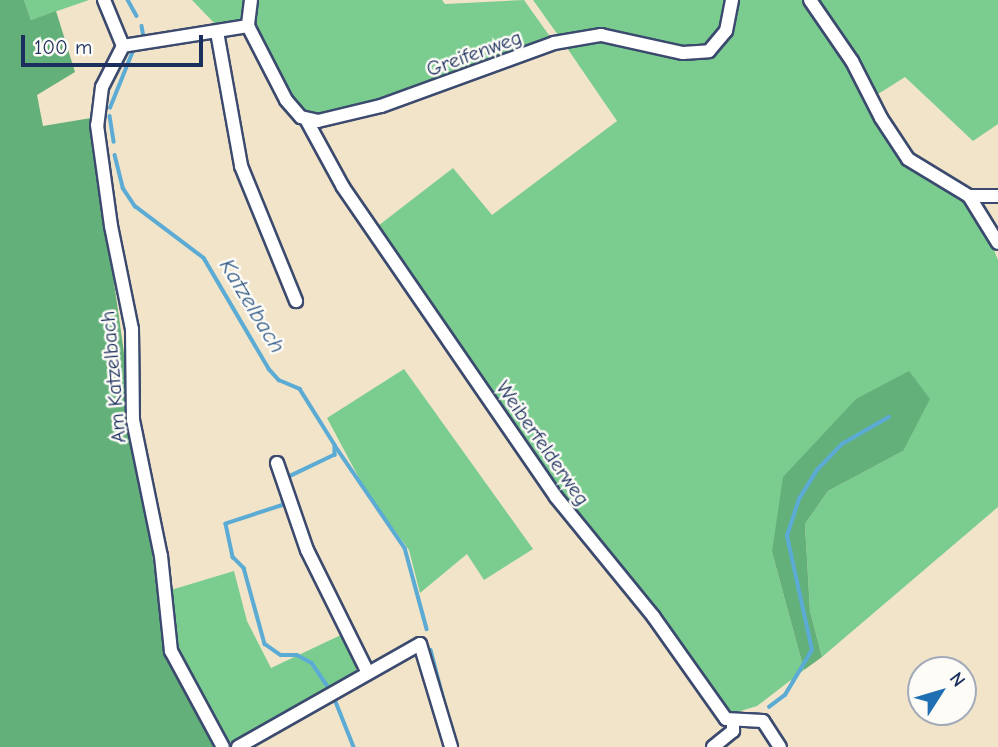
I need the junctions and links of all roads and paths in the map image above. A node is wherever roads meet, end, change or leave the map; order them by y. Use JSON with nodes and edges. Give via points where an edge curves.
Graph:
{"nodes":[{"id":1,"x":104,"y":0,"type":"edge"},
{"id":2,"x":251,"y":0,"type":"edge"},
{"id":3,"x":732,"y":0,"type":"edge"},
{"id":4,"x":810,"y":0,"type":"edge"},
{"id":5,"x":248,"y":26,"type":"junction"},
{"id":6,"x":217,"y":33,"type":"junction"},
{"id":7,"x":123,"y":46,"type":"junction"},
{"id":8,"x":307,"y":121,"type":"junction"},
{"id":9,"x":969,"y":196,"type":"junction"},
{"id":10,"x":998,"y":196,"type":"edge"},
{"id":11,"x":998,"y":243,"type":"edge"},
{"id":12,"x":296,"y":301,"type":"dead end"},
{"id":13,"x":278,"y":463,"type":"dead end"},
{"id":14,"x":368,"y":673,"type":"junction"},
{"id":15,"x":733,"y":723,"type":"junction"},
{"id":16,"x":223,"y":747,"type":"edge"},
{"id":17,"x":238,"y":747,"type":"edge"},
{"id":18,"x":451,"y":747,"type":"edge"},
{"id":19,"x":713,"y":747,"type":"edge"},
{"id":20,"x":780,"y":747,"type":"edge"}],
"edges":[{"from":1,"to":7,"type":"street"},
{"from":2,"to":5,"type":"street"},
{"from":3,"to":8,"type":"street","name":"Greifenweg","via":[[726,31],[709,51],[683,53],[601,35],[554,43],[380,106],[328,121]]},
{"from":4,"to":9,"type":"street","via":[[852,61],[901,150],[926,174]]},
{"from":5,"to":6,"type":"street"},
{"from":5,"to":8,"type":"street","via":[[286,100]]},
{"from":6,"to":7,"type":"street"},
{"from":6,"to":12,"type":"street","via":[[241,166]]},
{"from":7,"to":16,"type":"street","name":"Am Katzelbach","via":[[102,87],[97,125],[132,328],[133,420],[159,543],[171,651]]},
{"from":8,"to":15,"type":"street","name":"Weiberfelderweg","via":[[343,187],[556,497]]},
{"from":9,"to":10,"type":"street"},
{"from":9,"to":11,"type":"street"},
{"from":13,"to":14,"type":"street","via":[[301,535]]},
{"from":14,"to":17,"type":"street"},
{"from":14,"to":18,"type":"street","via":[[420,644]]},
{"from":15,"to":19,"type":"street","via":[[733,731]]},
{"from":15,"to":20,"type":"street","via":[[763,721]]}]}
